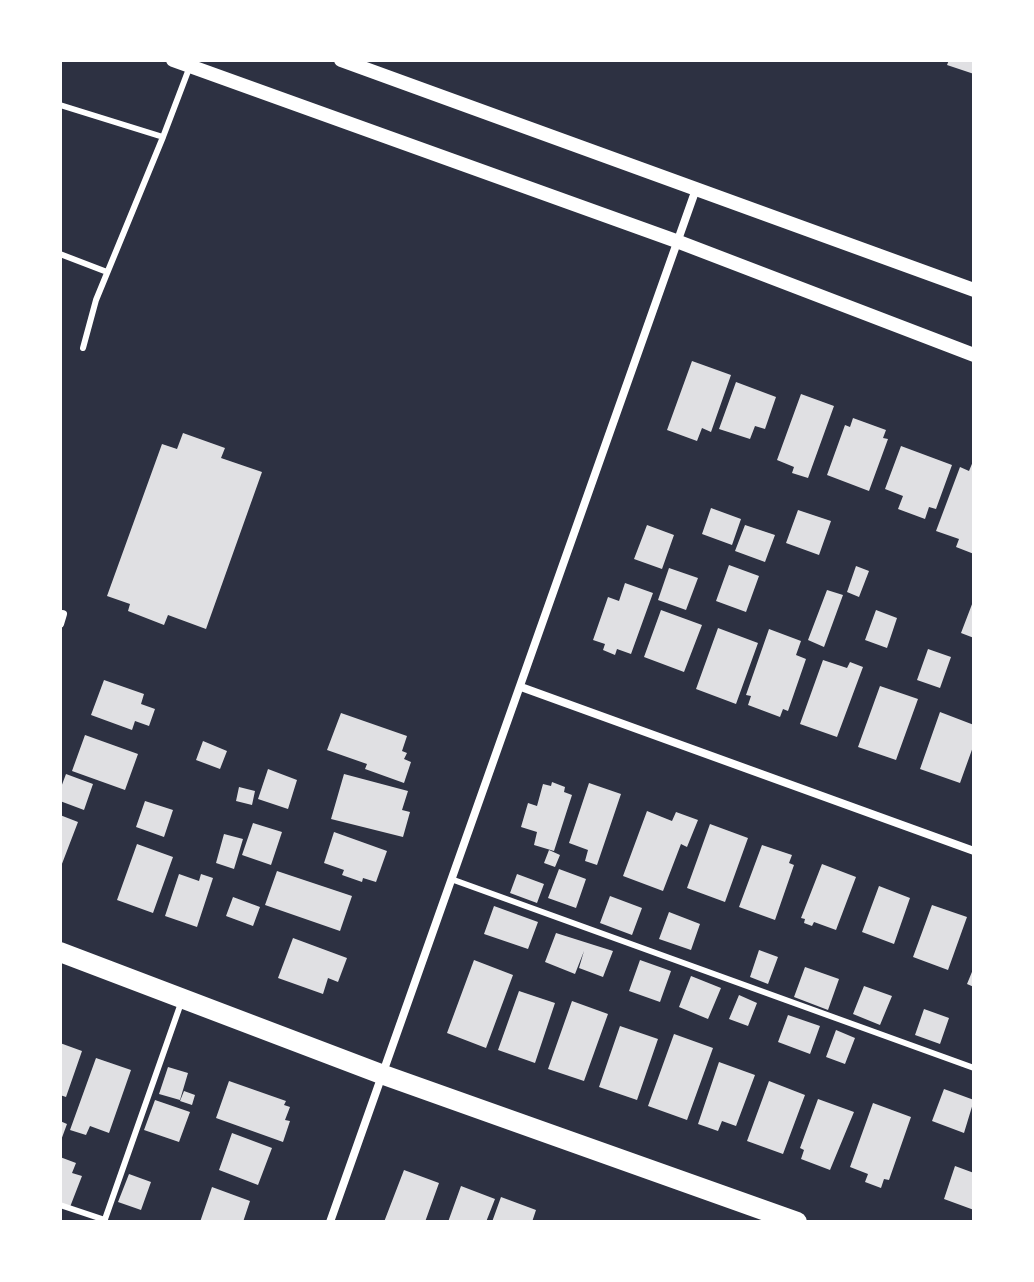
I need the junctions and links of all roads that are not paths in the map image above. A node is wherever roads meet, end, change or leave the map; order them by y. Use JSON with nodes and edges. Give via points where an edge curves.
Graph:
{"nodes":[{"id":1,"x":173,"y":60,"type":"edge"},
{"id":2,"x":341,"y":60,"type":"edge"},
{"id":3,"x":191,"y":63,"type":"edge"},
{"id":4,"x":60,"y":105,"type":"edge"},
{"id":5,"x":163,"y":137,"type":"junction"},
{"id":6,"x":696,"y":189,"type":"junction"},
{"id":7,"x":679,"y":242,"type":"junction"},
{"id":8,"x":60,"y":254,"type":"edge"},
{"id":9,"x":107,"y":272,"type":"junction"},
{"id":10,"x":974,"y":290,"type":"edge"},
{"id":11,"x":83,"y":348,"type":"dead end"},
{"id":12,"x":974,"y":355,"type":"edge"},
{"id":13,"x":63,"y":614,"type":"dead end"},
{"id":14,"x":60,"y":624,"type":"edge"},
{"id":15,"x":521,"y":687,"type":"junction"},
{"id":16,"x":974,"y":851,"type":"edge"},
{"id":17,"x":451,"y":879,"type":"junction"},
{"id":18,"x":60,"y":952,"type":"edge"},
{"id":19,"x":183,"y":999,"type":"junction"},
{"id":20,"x":974,"y":1068,"type":"edge"},
{"id":21,"x":381,"y":1074,"type":"junction"},
{"id":22,"x":60,"y":1205,"type":"edge"},
{"id":23,"x":104,"y":1221,"type":"edge"},
{"id":24,"x":330,"y":1222,"type":"edge"},
{"id":25,"x":797,"y":1222,"type":"edge"}],
"edges":[{"from":1,"to":3,"type":"street"},
{"from":2,"to":6,"type":"street"},
{"from":3,"to":5,"type":"lane"},
{"from":3,"to":7,"type":"street"},
{"from":4,"to":5,"type":"lane"},
{"from":5,"to":9,"type":"lane"},
{"from":6,"to":7,"type":"street"},
{"from":6,"to":10,"type":"street"},
{"from":7,"to":12,"type":"street"},
{"from":7,"to":15,"type":"street"},
{"from":8,"to":9,"type":"lane"},
{"from":9,"to":11,"type":"lane"},
{"from":13,"to":14,"type":"street"},
{"from":15,"to":16,"type":"street"},
{"from":15,"to":17,"type":"street"},
{"from":17,"to":20,"type":"lane"},
{"from":17,"to":21,"type":"street"},
{"from":18,"to":19,"type":"main road"},
{"from":19,"to":21,"type":"main road"},
{"from":19,"to":23,"type":"lane"},
{"from":21,"to":24,"type":"street"},
{"from":21,"to":25,"type":"main road"},
{"from":22,"to":23,"type":"lane"}]}
